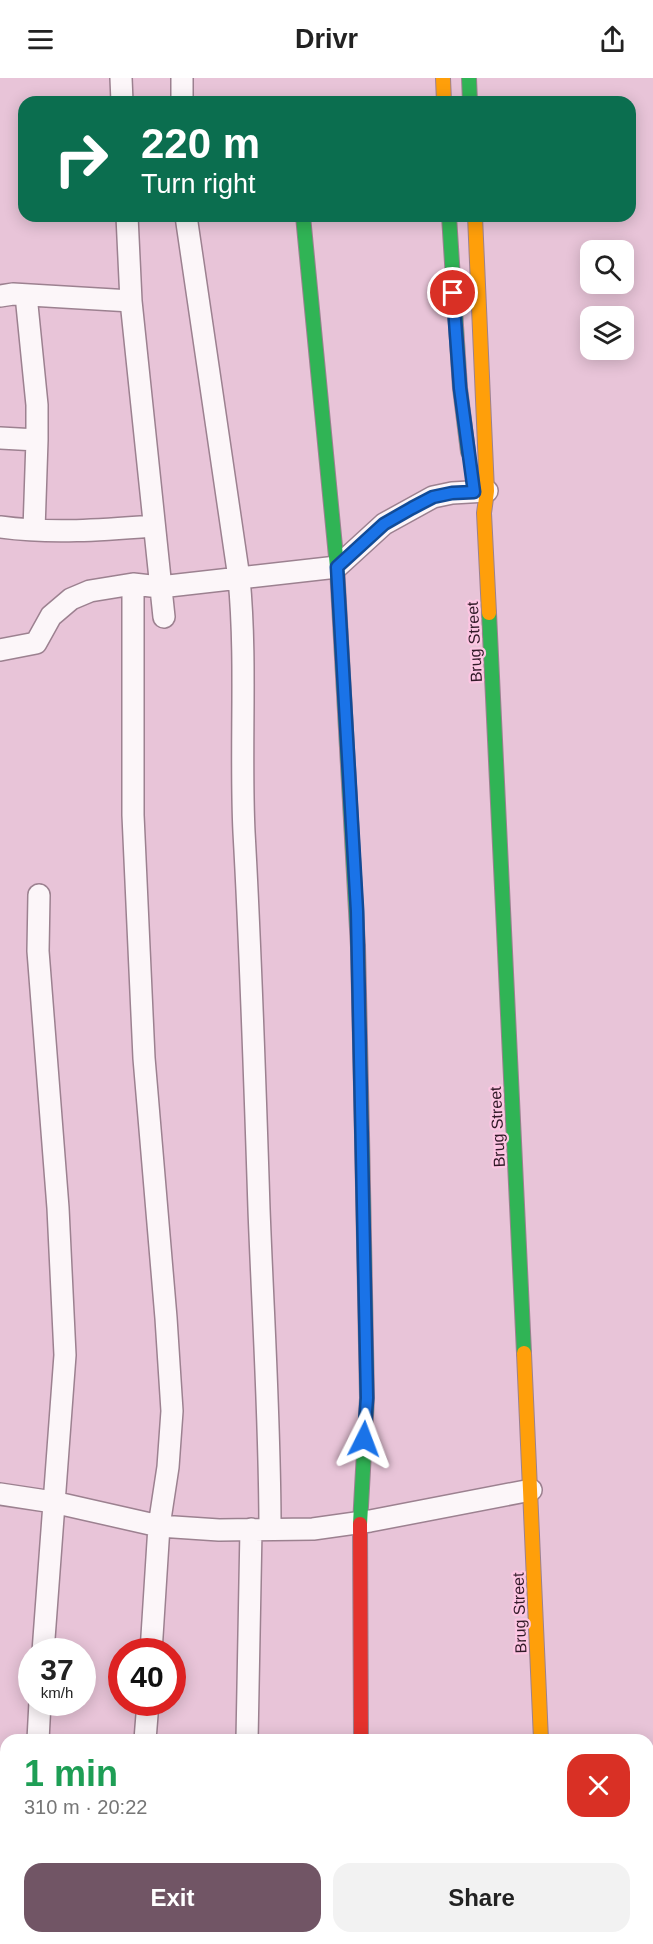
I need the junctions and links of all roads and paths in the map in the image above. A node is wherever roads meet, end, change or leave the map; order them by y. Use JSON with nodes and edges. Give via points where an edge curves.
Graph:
{"nodes":[{"id":1,"x":121,"y":78,"type":"edge"},
{"id":2,"x":182,"y":78,"type":"edge"},
{"id":3,"x":122,"y":96,"type":"edge"},
{"id":4,"x":182,"y":96,"type":"edge"},
{"id":5,"x":127,"y":222,"type":"edge"},
{"id":6,"x":187,"y":222,"type":"edge"},
{"id":7,"x":304,"y":222,"type":"edge"},
{"id":8,"x":449,"y":222,"type":"edge"},
{"id":9,"x":475,"y":222,"type":"edge"},
{"id":10,"x":26,"y":295,"type":"junction"},
{"id":11,"x":0,"y":296,"type":"edge"},
{"id":12,"x":131,"y":301,"type":"junction"},
{"id":13,"x":0,"y":438,"type":"edge"},
{"id":14,"x":38,"y":440,"type":"junction"},
{"id":15,"x":476,"y":483,"type":"junction"},
{"id":16,"x":153,"y":526,"type":"junction"},
{"id":17,"x":0,"y":527,"type":"edge"},
{"id":18,"x":34,"y":530,"type":"junction"},
{"id":19,"x":337,"y":567,"type":"junction"},
{"id":20,"x":239,"y":578,"type":"junction"},
{"id":21,"x":133,"y":584,"type":"junction"},
{"id":22,"x":160,"y":587,"type":"junction"},
{"id":23,"x":164,"y":617,"type":"dead end"},
{"id":24,"x":0,"y":650,"type":"edge"},
{"id":25,"x":39,"y":895,"type":"dead end"},
{"id":26,"x":531,"y":1490,"type":"junction"},
{"id":27,"x":0,"y":1494,"type":"edge"},
{"id":28,"x":53,"y":1502,"type":"junction"},
{"id":29,"x":360,"y":1522,"type":"junction"},
{"id":30,"x":159,"y":1526,"type":"junction"},
{"id":31,"x":261,"y":1529,"type":"junction"},
{"id":32,"x":44,"y":1638,"type":"edge"},
{"id":33,"x":152,"y":1638,"type":"edge"},
{"id":34,"x":39,"y":1716,"type":"edge"},
{"id":35,"x":147,"y":1716,"type":"edge"},
{"id":36,"x":38,"y":1734,"type":"edge"},
{"id":37,"x":145,"y":1734,"type":"edge"},
{"id":38,"x":247,"y":1734,"type":"edge"},
{"id":39,"x":362,"y":1734,"type":"edge"},
{"id":40,"x":541,"y":1734,"type":"edge"}],
"edges":[{"from":1,"to":3,"type":"street"},
{"from":2,"to":4,"type":"street"},
{"from":5,"to":12,"type":"street"},
{"from":6,"to":20,"type":"street"},
{"from":7,"to":19,"type":"main road"},
{"from":8,"to":15,"type":"main road","name":"Brug Street","via":[[460,388]]},
{"from":9,"to":15,"type":"main road","name":"Brug Street"},
{"from":10,"to":11,"type":"street"},
{"from":10,"to":12,"type":"street"},
{"from":10,"to":14,"type":"street"},
{"from":12,"to":16,"type":"street"},
{"from":13,"to":14,"type":"street"},
{"from":14,"to":18,"type":"street"},
{"from":15,"to":19,"type":"street","via":[[433,497],[384,524]]},
{"from":15,"to":26,"type":"main road","name":"Brug Street","via":[[484,513]]},
{"from":16,"to":18,"type":"street"},
{"from":16,"to":22,"type":"street"},
{"from":17,"to":18,"type":"street"},
{"from":19,"to":20,"type":"street"},
{"from":19,"to":29,"type":"main road","via":[[357,911],[367,1398]]},
{"from":20,"to":22,"type":"street"},
{"from":20,"to":31,"type":"street","via":[[243,618],[242,776],[270,1422]]},
{"from":21,"to":22,"type":"street"},
{"from":21,"to":24,"type":"street","via":[[90,591],[71,599],[51,616],[36,643]]},
{"from":21,"to":30,"type":"street","via":[[133,815],[144,1047],[172,1411]]},
{"from":22,"to":23,"type":"street"},
{"from":25,"to":28,"type":"street","via":[[38,951],[65,1356]]},
{"from":26,"to":29,"type":"street"},
{"from":26,"to":40,"type":"main road","name":"Brug Street"},
{"from":27,"to":28,"type":"street"},
{"from":28,"to":30,"type":"street"},
{"from":28,"to":32,"type":"street"},
{"from":29,"to":31,"type":"street"},
{"from":29,"to":39,"type":"main road"},
{"from":30,"to":31,"type":"street"},
{"from":30,"to":33,"type":"street"},
{"from":31,"to":38,"type":"street"},
{"from":34,"to":36,"type":"street"},
{"from":35,"to":37,"type":"street"}]}
